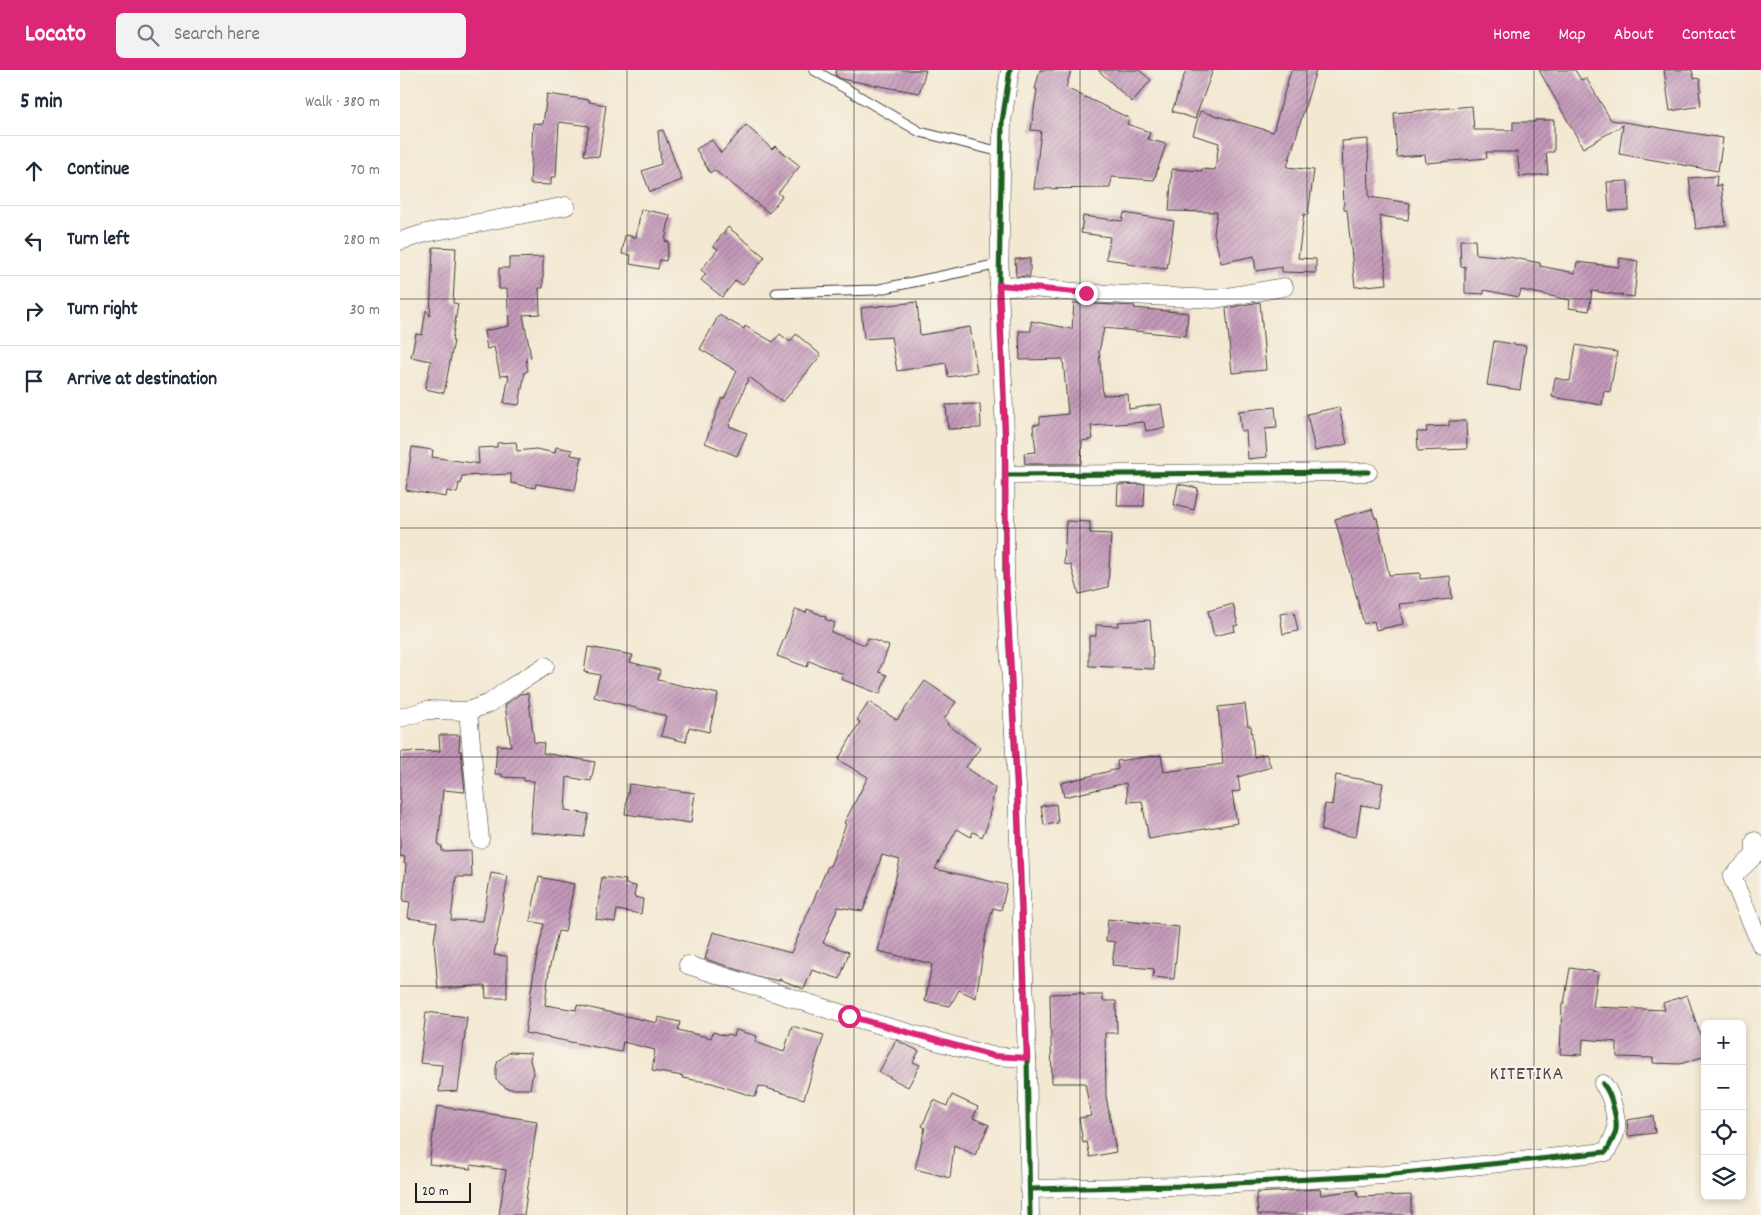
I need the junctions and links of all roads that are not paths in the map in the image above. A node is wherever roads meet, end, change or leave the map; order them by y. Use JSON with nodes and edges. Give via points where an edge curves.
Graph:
{"nodes":[{"id":1,"x":814,"y":70,"type":"edge"},
{"id":2,"x":1010,"y":70,"type":"edge"},
{"id":3,"x":1001,"y":152,"type":"junction"},
{"id":4,"x":566,"y":206,"type":"dead end"},
{"id":5,"x":400,"y":241,"type":"edge"},
{"id":6,"x":999,"y":264,"type":"junction"},
{"id":7,"x":999,"y":285,"type":"junction"},
{"id":8,"x":1284,"y":286,"type":"dead end"},
{"id":9,"x":776,"y":292,"type":"dead end"},
{"id":10,"x":1368,"y":472,"type":"dead end"},
{"id":11,"x":1005,"y":474,"type":"junction"},
{"id":12,"x":545,"y":666,"type":"dead end"},
{"id":13,"x":468,"y":711,"type":"junction"},
{"id":14,"x":400,"y":718,"type":"edge"},
{"id":15,"x":480,"y":839,"type":"dead end"},
{"id":16,"x":1755,"y":841,"type":"dead end"},
{"id":17,"x":1761,"y":945,"type":"edge"},
{"id":18,"x":688,"y":965,"type":"dead end"},
{"id":19,"x":1027,"y":1058,"type":"junction"},
{"id":20,"x":1603,"y":1084,"type":"dead end"},
{"id":21,"x":1030,"y":1189,"type":"junction"},
{"id":22,"x":1030,"y":1215,"type":"edge"}],
"edges":[{"from":1,"to":3,"type":"lane","via":[[920,132]]},
{"from":2,"to":3,"type":"street"},
{"from":3,"to":6,"type":"street"},
{"from":4,"to":5,"type":"street"},
{"from":6,"to":7,"type":"street"},
{"from":6,"to":9,"type":"lane","via":[[875,290]]},
{"from":7,"to":8,"type":"street","via":[[1095,294],[1214,299]]},
{"from":7,"to":11,"type":"street"},
{"from":10,"to":11,"type":"street"},
{"from":11,"to":19,"type":"street","via":[[1006,574]]},
{"from":12,"to":13,"type":"street","via":[[490,703]]},
{"from":13,"to":14,"type":"street","via":[[427,710]]},
{"from":13,"to":15,"type":"street"},
{"from":16,"to":17,"type":"street","via":[[1755,855],[1732,877]]},
{"from":18,"to":19,"type":"street","via":[[979,1053]]},
{"from":19,"to":21,"type":"street"},
{"from":20,"to":21,"type":"street","via":[[1609,1091],[1618,1122],[1615,1137],[1606,1152],[1366,1176],[1180,1186]]},
{"from":21,"to":22,"type":"street"}]}
